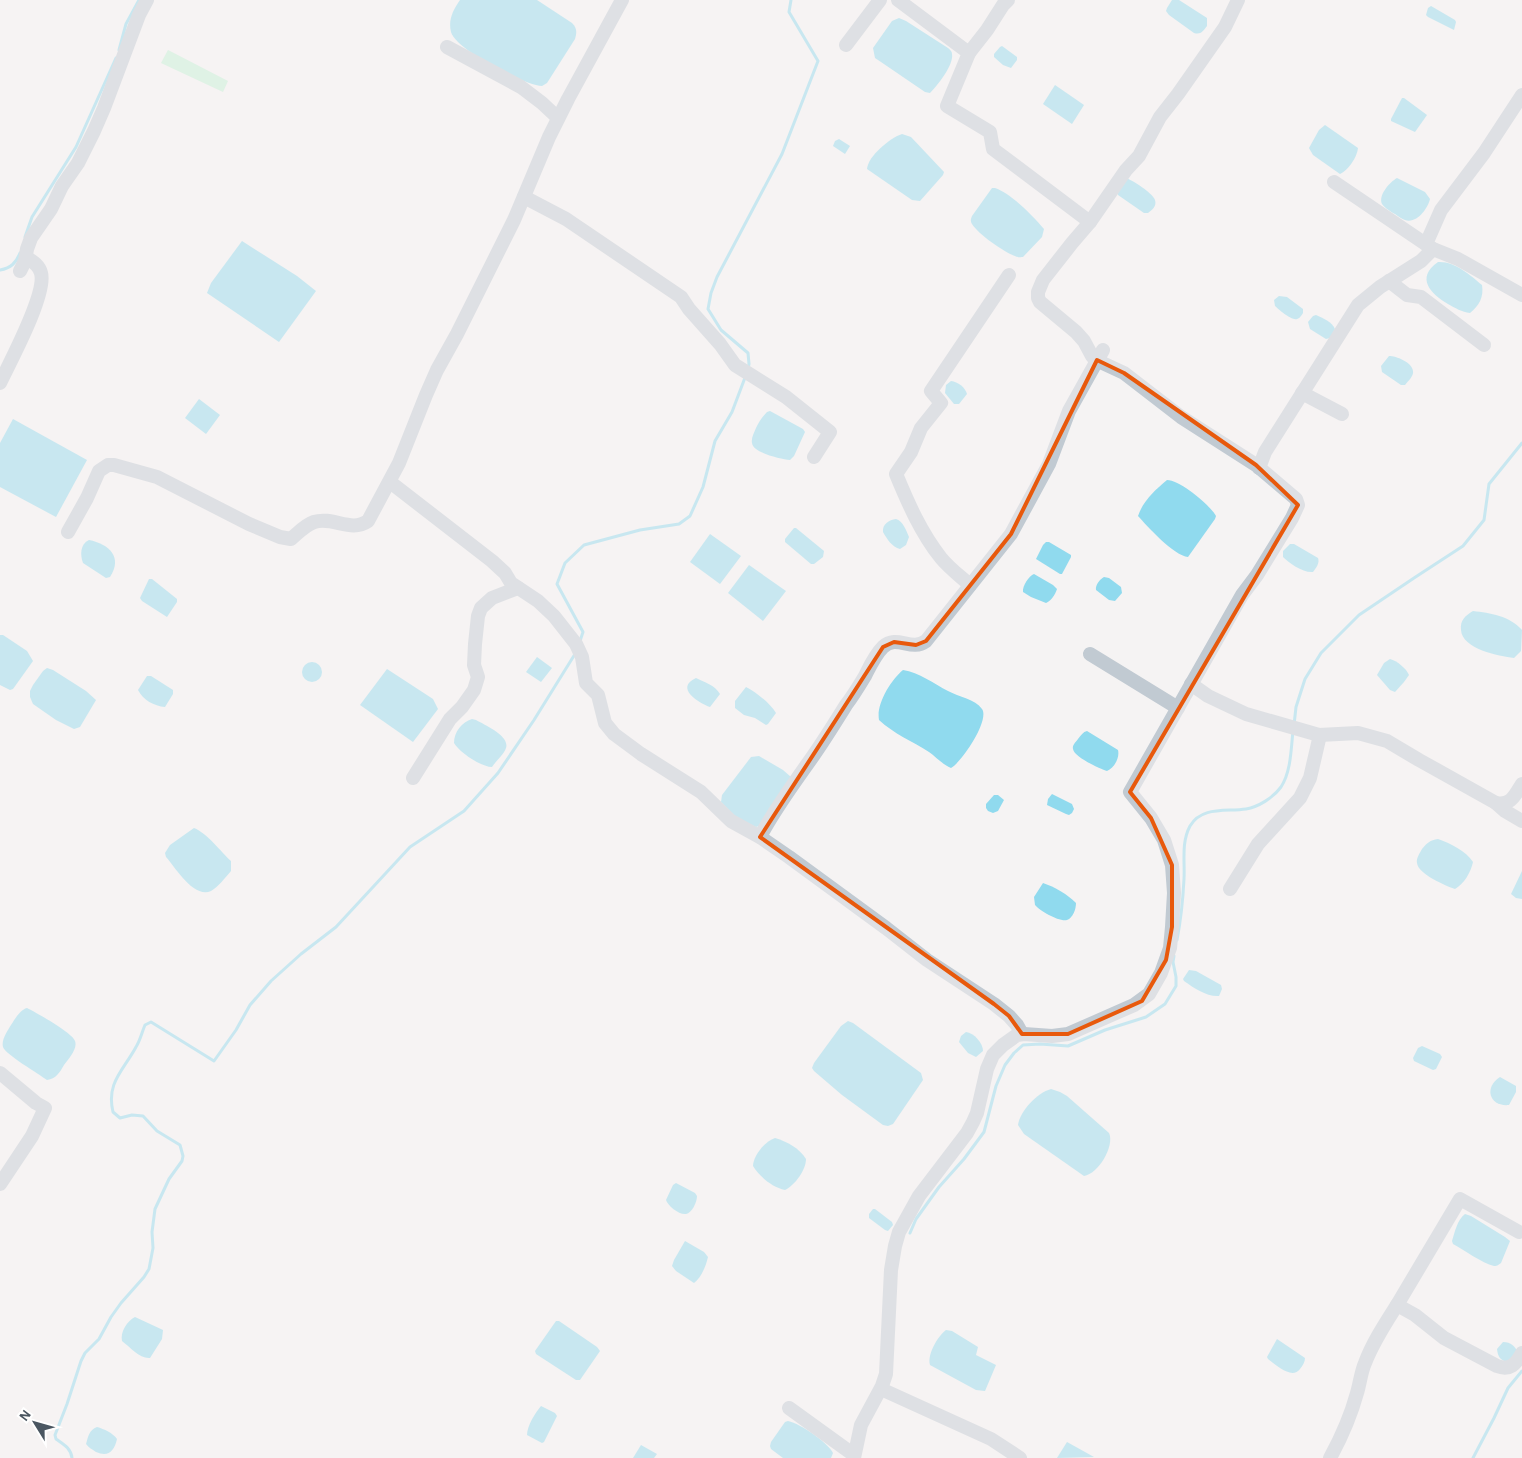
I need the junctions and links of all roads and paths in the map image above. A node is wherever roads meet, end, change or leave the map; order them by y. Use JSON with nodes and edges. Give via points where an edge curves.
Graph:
{"nodes":[{"id":1,"x":146,"y":0,"type":"edge"},
{"id":2,"x":622,"y":0,"type":"edge"},
{"id":3,"x":880,"y":0,"type":"edge"},
{"id":4,"x":898,"y":0,"type":"edge"},
{"id":5,"x":1008,"y":0,"type":"edge"},
{"id":6,"x":1238,"y":0,"type":"edge"},
{"id":7,"x":846,"y":45,"type":"dead end"},
{"id":8,"x":447,"y":47,"type":"dead end"},
{"id":9,"x":969,"y":53,"type":"junction"},
{"id":10,"x":1522,"y":95,"type":"edge"},
{"id":11,"x":558,"y":118,"type":"junction"},
{"id":12,"x":1334,"y":182,"type":"dead end"},
{"id":13,"x":524,"y":197,"type":"junction"},
{"id":14,"x":1090,"y":222,"type":"junction"},
{"id":15,"x":1429,"y":247,"type":"junction"},
{"id":16,"x":26,"y":256,"type":"junction"},
{"id":17,"x":20,"y":271,"type":"dead end"},
{"id":18,"x":1008,"y":275,"type":"dead end"},
{"id":19,"x":1389,"y":281,"type":"junction"},
{"id":20,"x":1522,"y":295,"type":"edge"},
{"id":21,"x":1484,"y":345,"type":"dead end"},
{"id":22,"x":1100,"y":355,"type":"junction"},
{"id":23,"x":0,"y":383,"type":"edge"},
{"id":24,"x":1302,"y":393,"type":"junction"},
{"id":25,"x":1342,"y":414,"type":"dead end"},
{"id":26,"x":814,"y":458,"type":"dead end"},
{"id":27,"x":1259,"y":468,"type":"junction"},
{"id":28,"x":390,"y":482,"type":"junction"},
{"id":29,"x":68,"y":532,"type":"dead end"},
{"id":30,"x":970,"y":585,"type":"junction"},
{"id":31,"x":518,"y":588,"type":"junction"},
{"id":32,"x":1090,"y":654,"type":"dead end"},
{"id":33,"x":1191,"y":684,"type":"junction"},
{"id":34,"x":1178,"y":708,"type":"junction"},
{"id":35,"x":1320,"y":735,"type":"junction"},
{"id":36,"x":413,"y":778,"type":"dead end"},
{"id":37,"x":1522,"y":784,"type":"edge"},
{"id":38,"x":1496,"y":803,"type":"junction"},
{"id":39,"x":1522,"y":821,"type":"edge"},
{"id":40,"x":760,"y":838,"type":"junction"},
{"id":41,"x":1230,"y":890,"type":"dead end"},
{"id":42,"x":1022,"y":1034,"type":"junction"},
{"id":43,"x":0,"y":1073,"type":"edge"},
{"id":44,"x":0,"y":1184,"type":"edge"},
{"id":45,"x":1519,"y":1232,"type":"dead end"},
{"id":46,"x":1398,"y":1305,"type":"junction"},
{"id":47,"x":1522,"y":1353,"type":"edge"},
{"id":48,"x":881,"y":1389,"type":"junction"},
{"id":49,"x":789,"y":1408,"type":"dead end"},
{"id":50,"x":854,"y":1456,"type":"edge"},
{"id":51,"x":1020,"y":1458,"type":"edge"},
{"id":52,"x":1330,"y":1458,"type":"edge"}],
"edges":[{"from":1,"to":16,"type":"street","via":[[94,131],[51,209],[31,238]]},
{"from":2,"to":11,"type":"street"},
{"from":3,"to":7,"type":"street"},
{"from":4,"to":9,"type":"street"},
{"from":5,"to":9,"type":"street"},
{"from":6,"to":14,"type":"street","via":[[1225,27],[1160,117],[1139,156]]},
{"from":8,"to":11,"type":"street","via":[[521,87]]},
{"from":9,"to":14,"type":"street","via":[[947,106],[990,132],[993,150]]},
{"from":10,"to":15,"type":"street","via":[[1441,210]]},
{"from":11,"to":13,"type":"street"},
{"from":12,"to":15,"type":"street"},
{"from":13,"to":26,"type":"street","via":[[566,219],[682,297],[736,366],[786,397],[830,432]]},
{"from":13,"to":28,"type":"street","via":[[426,395]]},
{"from":14,"to":22,"type":"street","via":[[1043,280],[1038,298],[1076,332],[1092,356]]},
{"from":15,"to":19,"type":"street","via":[[1421,261]]},
{"from":15,"to":20,"type":"street","via":[[1458,259]]},
{"from":16,"to":17,"type":"street"},
{"from":16,"to":23,"type":"street","via":[[37,264],[42,283],[31,316]]},
{"from":18,"to":30,"type":"street","via":[[932,391],[941,403],[921,428],[911,452],[896,474],[915,517],[940,557]]},
{"from":19,"to":21,"type":"street","via":[[1407,295],[1421,297]]},
{"from":19,"to":24,"type":"street","via":[[1358,305]]},
{"from":22,"to":27,"type":"street","via":[[1181,417]]},
{"from":22,"to":30,"type":"street","via":[[1069,411],[1049,464],[1018,521]]},
{"from":24,"to":25,"type":"street"},
{"from":24,"to":27,"type":"street","via":[[1265,452]]},
{"from":27,"to":33,"type":"street","via":[[1296,499],[1298,505]]},
{"from":28,"to":29,"type":"street","via":[[365,523],[354,526],[317,522],[286,539],[249,524],[157,477],[127,467],[108,465],[100,471]]},
{"from":28,"to":31,"type":"street","via":[[492,561]]},
{"from":30,"to":40,"type":"street","via":[[922,644],[894,642],[876,656]]},
{"from":31,"to":36,"type":"street","via":[[492,598],[481,608],[475,644],[474,664],[478,677],[474,690],[450,720]]},
{"from":31,"to":40,"type":"street","via":[[554,616],[576,644],[582,657],[586,683],[598,695],[605,723],[614,734],[701,792],[731,821]]},
{"from":32,"to":34,"type":"street"},
{"from":33,"to":34,"type":"street"},
{"from":33,"to":35,"type":"street","via":[[1246,714]]},
{"from":34,"to":42,"type":"street","via":[[1130,792],[1164,840],[1172,865],[1174,893],[1170,948],[1160,973],[1142,1001],[1082,1029],[1058,1036]]},
{"from":35,"to":38,"type":"street","via":[[1358,734],[1388,741]]},
{"from":35,"to":41,"type":"street","via":[[1310,778],[1300,798],[1258,844]]},
{"from":37,"to":38,"type":"street","via":[[1512,799],[1503,804]]},
{"from":38,"to":39,"type":"street"},
{"from":40,"to":42,"type":"street","via":[[927,960],[994,1004],[1010,1016]]},
{"from":42,"to":48,"type":"street","via":[[1003,1044],[990,1060],[973,1122],[919,1196],[899,1232],[891,1270],[886,1374]]},
{"from":43,"to":44,"type":"street","via":[[45,1108],[32,1136]]},
{"from":45,"to":46,"type":"street","via":[[1460,1199]]},
{"from":46,"to":47,"type":"street","via":[[1444,1338],[1504,1369],[1512,1366]]},
{"from":46,"to":52,"type":"street","via":[[1367,1357],[1357,1395]]},
{"from":48,"to":50,"type":"street","via":[[861,1425]]},
{"from":48,"to":51,"type":"street","via":[[991,1439]]},
{"from":49,"to":50,"type":"street"}]}
